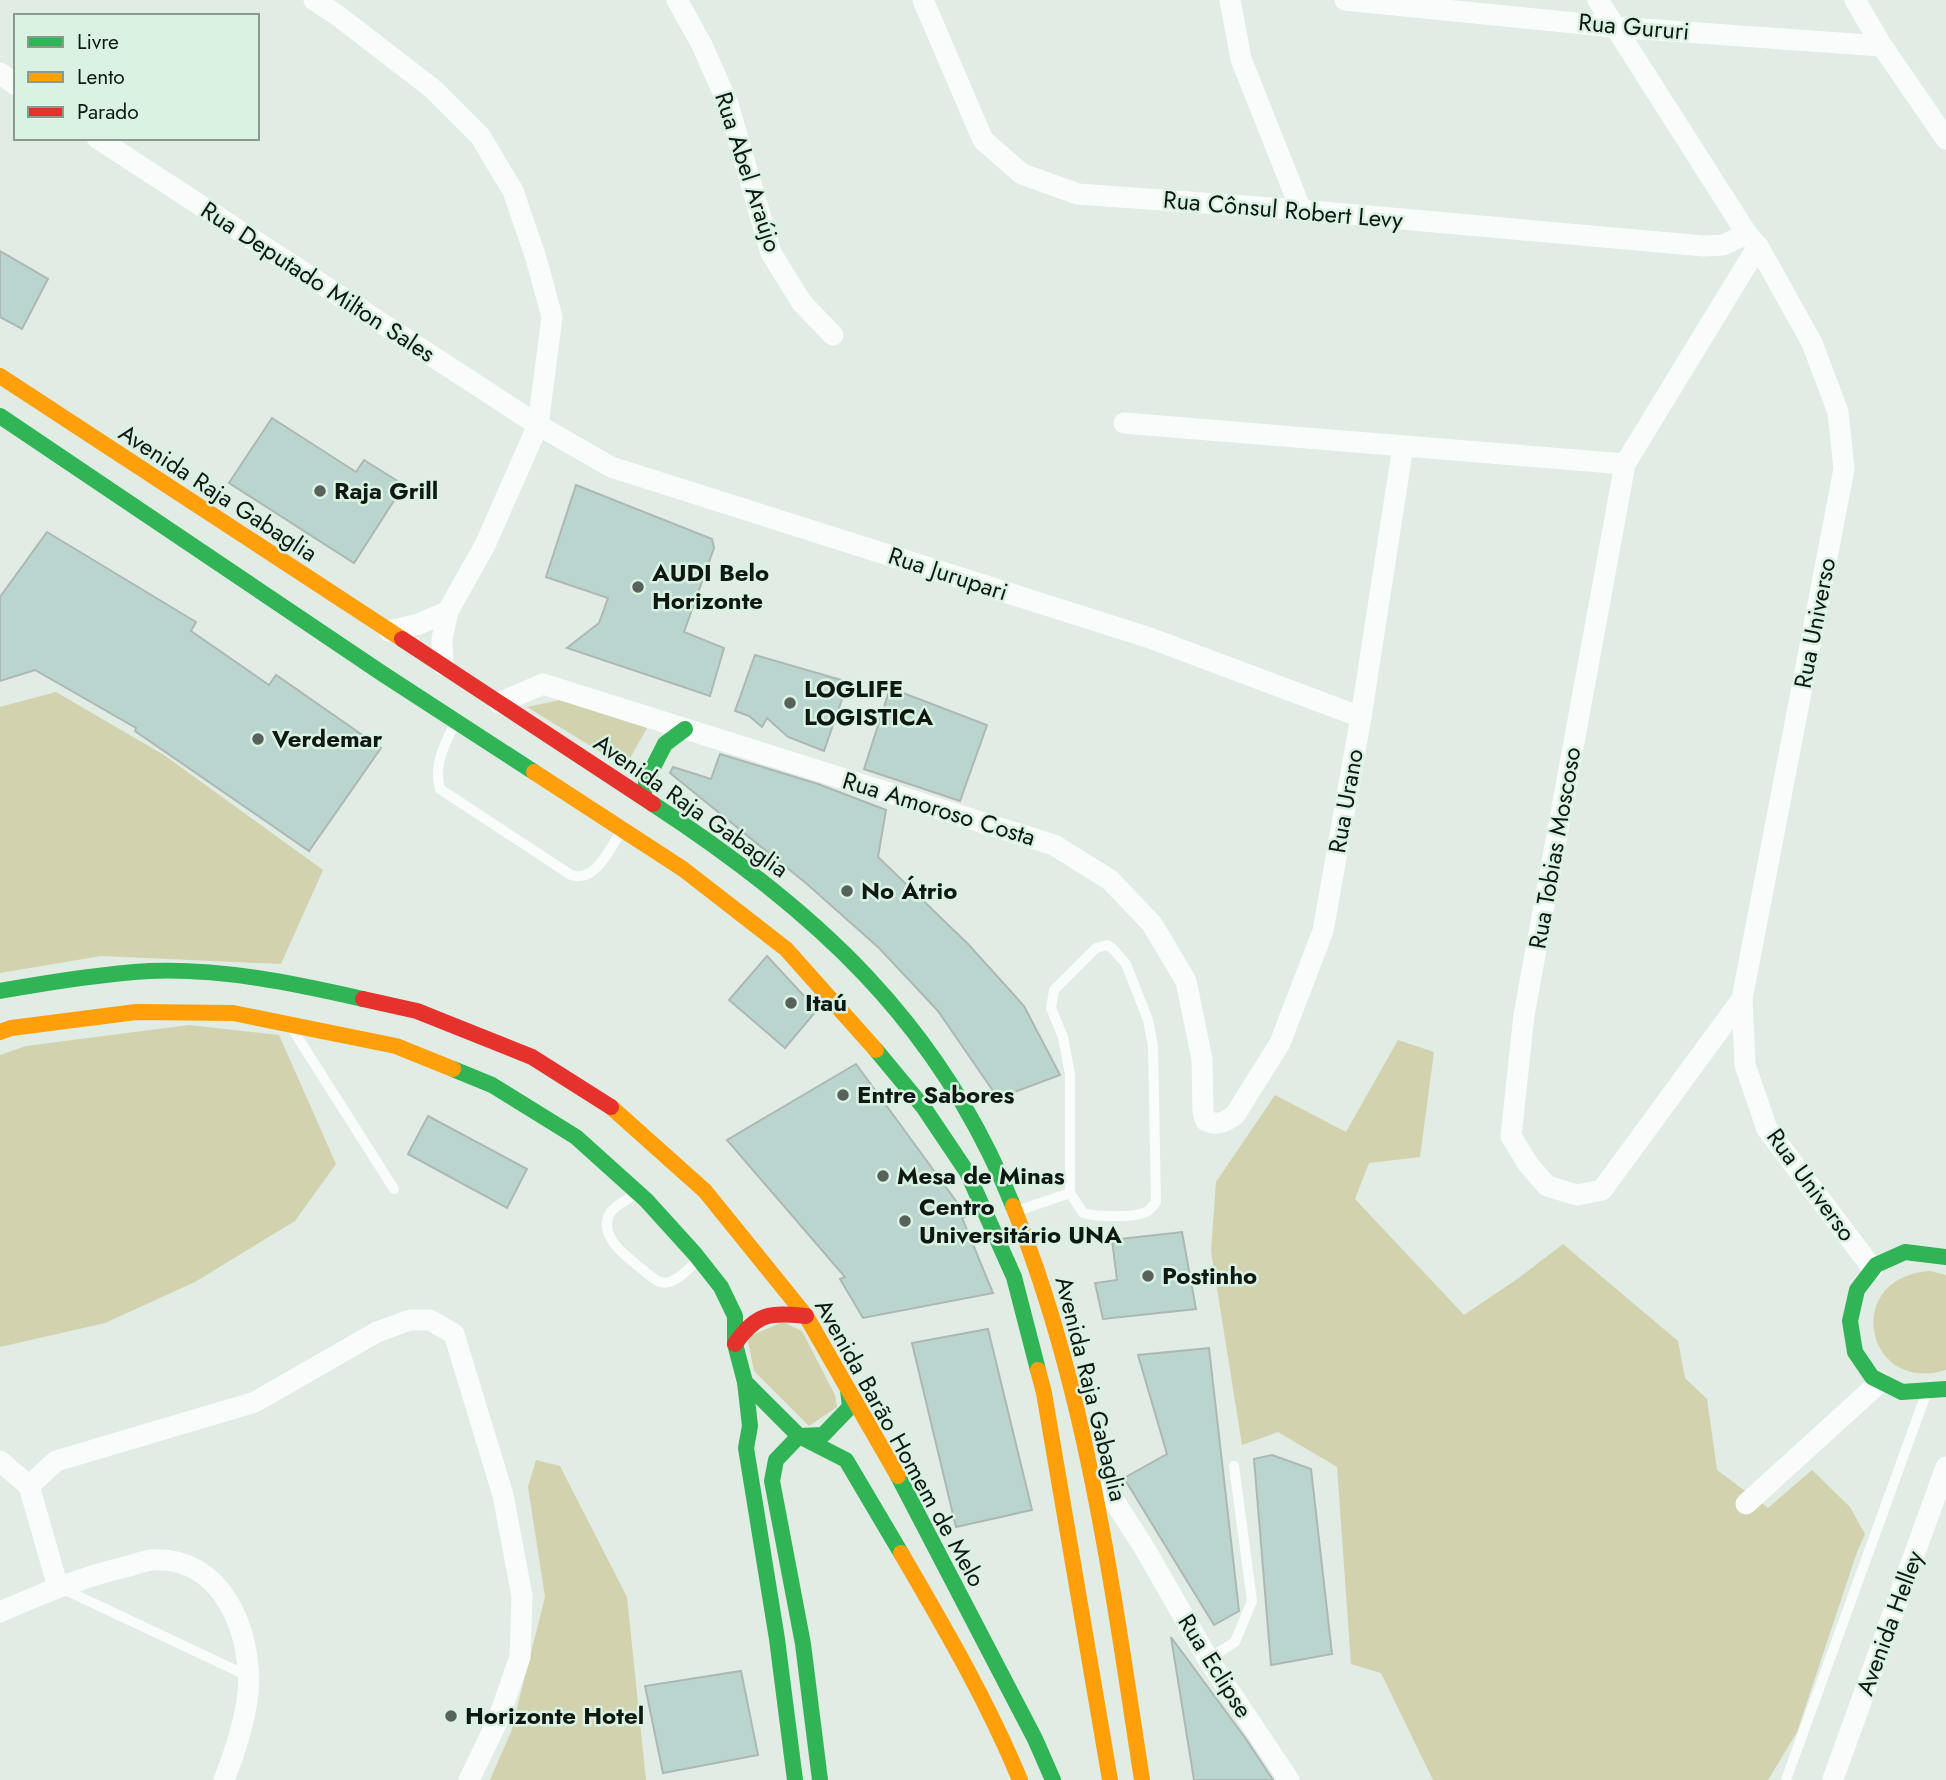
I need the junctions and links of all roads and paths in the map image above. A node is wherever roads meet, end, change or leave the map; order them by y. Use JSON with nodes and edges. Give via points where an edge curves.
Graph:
{"nodes":[{"id":1,"x":314,"y":0,"type":"edge"},
{"id":2,"x":677,"y":0,"type":"edge"},
{"id":3,"x":923,"y":0,"type":"edge"},
{"id":4,"x":1230,"y":0,"type":"edge"},
{"id":5,"x":1345,"y":0,"type":"edge"},
{"id":6,"x":1598,"y":0,"type":"edge"},
{"id":7,"x":1855,"y":0,"type":"edge"},
{"id":8,"x":1615,"y":27,"type":"junction"},
{"id":9,"x":1882,"y":46,"type":"junction"},
{"id":10,"x":1946,"y":139,"type":"edge"},
{"id":11,"x":100,"y":140,"type":"edge"},
{"id":12,"x":1301,"y":210,"type":"junction"},
{"id":13,"x":1752,"y":240,"type":"junction"},
{"id":14,"x":833,"y":335,"type":"dead end"},
{"id":15,"x":0,"y":376,"type":"edge"},
{"id":16,"x":0,"y":416,"type":"edge"},
{"id":17,"x":1124,"y":424,"type":"dead end"},
{"id":18,"x":538,"y":425,"type":"junction"},
{"id":19,"x":1403,"y":446,"type":"junction"},
{"id":20,"x":1625,"y":464,"type":"junction"},
{"id":21,"x":448,"y":611,"type":"junction"},
{"id":22,"x":389,"y":631,"type":"junction"},
{"id":23,"x":443,"y":665,"type":"junction"},
{"id":24,"x":499,"y":703,"type":"junction"},
{"id":25,"x":1361,"y":717,"type":"junction"},
{"id":26,"x":455,"y":722,"type":"junction"},
{"id":27,"x":685,"y":729,"type":"junction"},
{"id":28,"x":643,"y":796,"type":"junction"},
{"id":29,"x":622,"y":830,"type":"junction"},
{"id":30,"x":0,"y":991,"type":"edge"},
{"id":31,"x":1742,"y":999,"type":"junction"},
{"id":32,"x":289,"y":1025,"type":"junction"},
{"id":33,"x":0,"y":1032,"type":"edge"},
{"id":34,"x":1213,"y":1124,"type":"joint"},
{"id":35,"x":394,"y":1189,"type":"dead end"},
{"id":36,"x":637,"y":1191,"type":"junction"},
{"id":37,"x":1070,"y":1192,"type":"junction"},
{"id":38,"x":1016,"y":1211,"type":"junction"},
{"id":39,"x":1946,"y":1257,"type":"edge"},
{"id":40,"x":700,"y":1259,"type":"junction"},
{"id":41,"x":1873,"y":1269,"type":"junction"},
{"id":42,"x":806,"y":1316,"type":"junction"},
{"id":43,"x":734,"y":1344,"type":"junction"},
{"id":44,"x":745,"y":1382,"type":"junction"},
{"id":45,"x":1880,"y":1382,"type":"junction"},
{"id":46,"x":1946,"y":1389,"type":"edge"},
{"id":47,"x":848,"y":1391,"type":"junction"},
{"id":48,"x":1926,"y":1394,"type":"junction"},
{"id":49,"x":799,"y":1436,"type":"junction"},
{"id":50,"x":0,"y":1461,"type":"edge"},
{"id":51,"x":1089,"y":1461,"type":"junction"},
{"id":52,"x":1234,"y":1466,"type":"dead end"},
{"id":53,"x":1946,"y":1467,"type":"edge"},
{"id":54,"x":29,"y":1486,"type":"junction"},
{"id":55,"x":1746,"y":1504,"type":"dead end"},
{"id":56,"x":1144,"y":1549,"type":"junction"},
{"id":57,"x":1107,"y":1562,"type":"junction"},
{"id":58,"x":58,"y":1587,"type":"junction"},
{"id":59,"x":0,"y":1612,"type":"edge"},
{"id":60,"x":777,"y":1639,"type":"junction"},
{"id":61,"x":803,"y":1644,"type":"junction"},
{"id":62,"x":1208,"y":1659,"type":"junction"},
{"id":63,"x":247,"y":1676,"type":"junction"},
{"id":64,"x":1833,"y":1779,"type":"edge"},
{"id":65,"x":224,"y":1780,"type":"edge"},
{"id":66,"x":469,"y":1780,"type":"edge"},
{"id":67,"x":795,"y":1780,"type":"edge"},
{"id":68,"x":820,"y":1780,"type":"edge"},
{"id":69,"x":1020,"y":1780,"type":"edge"},
{"id":70,"x":1053,"y":1780,"type":"edge"},
{"id":71,"x":1110,"y":1780,"type":"edge"},
{"id":72,"x":1142,"y":1780,"type":"edge"},
{"id":73,"x":1289,"y":1780,"type":"edge"},
{"id":74,"x":1786,"y":1780,"type":"edge"}],
"edges":[{"from":1,"to":18,"type":"street","via":[[433,89],[480,136],[513,191],[552,317]]},
{"from":2,"to":14,"type":"street","name":"Rua Abel Araújo","via":[[728,104],[771,253],[802,303]]},
{"from":3,"to":12,"type":"street","name":"Rua Cônsul Robert Levy","via":[[983,140],[1022,174],[1077,194]]},
{"from":4,"to":12,"type":"street","via":[[1241,59]]},
{"from":5,"to":8,"type":"street","name":"Rua Gururi"},
{"from":6,"to":8,"type":"street","name":"Rua Universo"},
{"from":7,"to":9,"type":"street"},
{"from":8,"to":9,"type":"street","name":"Rua Gururi"},
{"from":8,"to":13,"type":"street","name":"Rua Universo"},
{"from":9,"to":10,"type":"street"},
{"from":11,"to":18,"type":"street","name":"Rua Deputado Milton Sales"},
{"from":12,"to":13,"type":"street","name":"Rua Cônsul Robert Levy","via":[[1704,246]]},
{"from":13,"to":20,"type":"street","name":"Rua Tobias Moscoso"},
{"from":13,"to":31,"type":"street","name":"Rua Universo","via":[[1812,343],[1838,412],[1844,470]]},
{"from":15,"to":22,"type":"main road","name":"Avenida Raja Gabaglia"},
{"from":16,"to":26,"type":"main road","name":"Avenida Raja Gabaglia"},
{"from":17,"to":19,"type":"street"},
{"from":18,"to":21,"type":"street","via":[[485,545]]},
{"from":18,"to":25,"type":"street","name":"Rua Jurupari","via":[[611,467],[1150,638]]},
{"from":19,"to":20,"type":"street"},
{"from":19,"to":25,"type":"street","name":"Rua Urano"},
{"from":20,"to":31,"type":"street","name":"Rua Tobias Moscoso","via":[[1524,1015],[1511,1136],[1528,1164],[1548,1186],[1577,1195],[1602,1190]]},
{"from":21,"to":22,"type":"street"},
{"from":21,"to":23,"type":"street"},
{"from":22,"to":23,"type":"main road","name":"Avenida Raja Gabaglia"},
{"from":23,"to":24,"type":"main road","name":"Avenida Raja Gabaglia"},
{"from":24,"to":27,"type":"street","name":"Rua Amoroso Costa","via":[[543,684]]},
{"from":24,"to":28,"type":"main road","name":"Avenida Raja Gabaglia"},
{"from":25,"to":34,"type":"street","name":"Rua Urano","via":[[1323,931],[1280,1043],[1235,1115]]},
{"from":26,"to":29,"type":"main road","name":"Avenida Raja Gabaglia"},
{"from":26,"to":29,"type":"lane","via":[[437,773],[440,789],[571,874],[586,877],[593,871]]},
{"from":27,"to":28,"type":"main road","via":[[664,744]]},
{"from":27,"to":34,"type":"street","name":"Rua Amoroso Costa","via":[[1054,845],[1110,880],[1152,924],[1186,981],[1202,1059],[1203,1112]]},
{"from":28,"to":38,"type":"main road","name":"Avenida Raja Gabaglia","via":[[758,879],[855,962],[897,1010],[955,1090],[998,1167]]},
{"from":29,"to":71,"type":"main road","name":"Avenida Raja Gabaglia","via":[[683,869],[786,949],[924,1108],[967,1172],[1014,1277],[1044,1393]]},
{"from":30,"to":42,"type":"main road","name":"Avenida Barão Homem de Melo","via":[[76,977],[163,971],[291,983],[418,1011],[532,1057],[618,1111],[705,1191]]},
{"from":31,"to":41,"type":"street","name":"Rua Universo","via":[[1745,1065],[1767,1129]]},
{"from":32,"to":33,"type":"main road","name":"Avenida Barão Homem de Melo","via":[[233,1013],[156,1011]]},
{"from":32,"to":35,"type":"lane"},
{"from":32,"to":36,"type":"main road","name":"Avenida Barão Homem de Melo","via":[[396,1046],[492,1085],[576,1137]]},
{"from":36,"to":40,"type":"main road","name":"Avenida Barão Homem de Melo"},
{"from":36,"to":40,"type":"lane","via":[[611,1210],[608,1218],[607,1231],[621,1253],[658,1282],[678,1278]]},
{"from":37,"to":37,"type":"lane","via":[[1083,1213],[1093,1216],[1138,1214],[1156,1202],[1153,1046],[1126,964],[1107,946],[1096,948],[1054,990],[1051,999],[1070,1074]]},
{"from":37,"to":38,"type":"lane"},
{"from":38,"to":51,"type":"main road","name":"Avenida Raja Gabaglia","via":[[1034,1256]]},
{"from":39,"to":41,"type":"main road","via":[[1911,1252],[1891,1257]]},
{"from":40,"to":43,"type":"main road","name":"Avenida Barão Homem de Melo","via":[[735,1316]]},
{"from":41,"to":45,"type":"main road","via":[[1859,1285],[1848,1327],[1864,1368]]},
{"from":42,"to":43,"type":"main road","via":[[760,1316]]},
{"from":42,"to":47,"type":"main road","name":"Avenida Barão Homem de Melo"},
{"from":43,"to":44,"type":"main road","name":"Avenida Barão Homem de Melo"},
{"from":44,"to":49,"type":"main road","name":"Avenida Barão Homem de Melo"},
{"from":44,"to":60,"type":"main road","via":[[750,1426],[746,1448]]},
{"from":45,"to":48,"type":"main road","via":[[1902,1392]]},
{"from":45,"to":55,"type":"street"},
{"from":46,"to":48,"type":"main road"},
{"from":47,"to":49,"type":"main road","via":[[849,1407],[834,1425],[823,1435]]},
{"from":47,"to":70,"type":"main road","name":"Avenida Barão Homem de Melo","via":[[889,1460]]},
{"from":48,"to":74,"type":"lane"},
{"from":49,"to":61,"type":"main road","via":[[776,1460],[772,1481]]},
{"from":49,"to":69,"type":"main road","name":"Avenida Barão Homem de Melo","via":[[846,1460],[953,1642]]},
{"from":50,"to":54,"type":"street"},
{"from":51,"to":56,"type":"street","name":"Rua Eclipse"},
{"from":51,"to":57,"type":"main road","name":"Avenida Raja Gabaglia"},
{"from":52,"to":62,"type":"lane","via":[[1252,1601],[1235,1642]]},
{"from":53,"to":64,"type":"street","name":"Avenida Helley"},
{"from":54,"to":58,"type":"street"},
{"from":54,"to":66,"type":"street","via":[[56,1461],[256,1402],[377,1332],[410,1320],[430,1320],[454,1334],[503,1495],[522,1596],[520,1657],[498,1720]]},
{"from":56,"to":57,"type":"street","via":[[1118,1549]]},
{"from":56,"to":62,"type":"street","name":"Rua Eclipse"},
{"from":57,"to":72,"type":"main road","name":"Avenida Raja Gabaglia","via":[[1144,1758]]},
{"from":58,"to":59,"type":"street"},
{"from":58,"to":63,"type":"lane"},
{"from":58,"to":63,"type":"street","via":[[152,1560],[184,1565],[211,1579],[227,1599],[240,1625]]},
{"from":60,"to":61,"type":"main road","via":[[783,1653],[791,1657],[801,1656]]},
{"from":60,"to":67,"type":"main road"},
{"from":61,"to":68,"type":"main road"},
{"from":62,"to":73,"type":"street","name":"Rua Eclipse"},
{"from":63,"to":65,"type":"street","via":[[237,1746]]}]}
